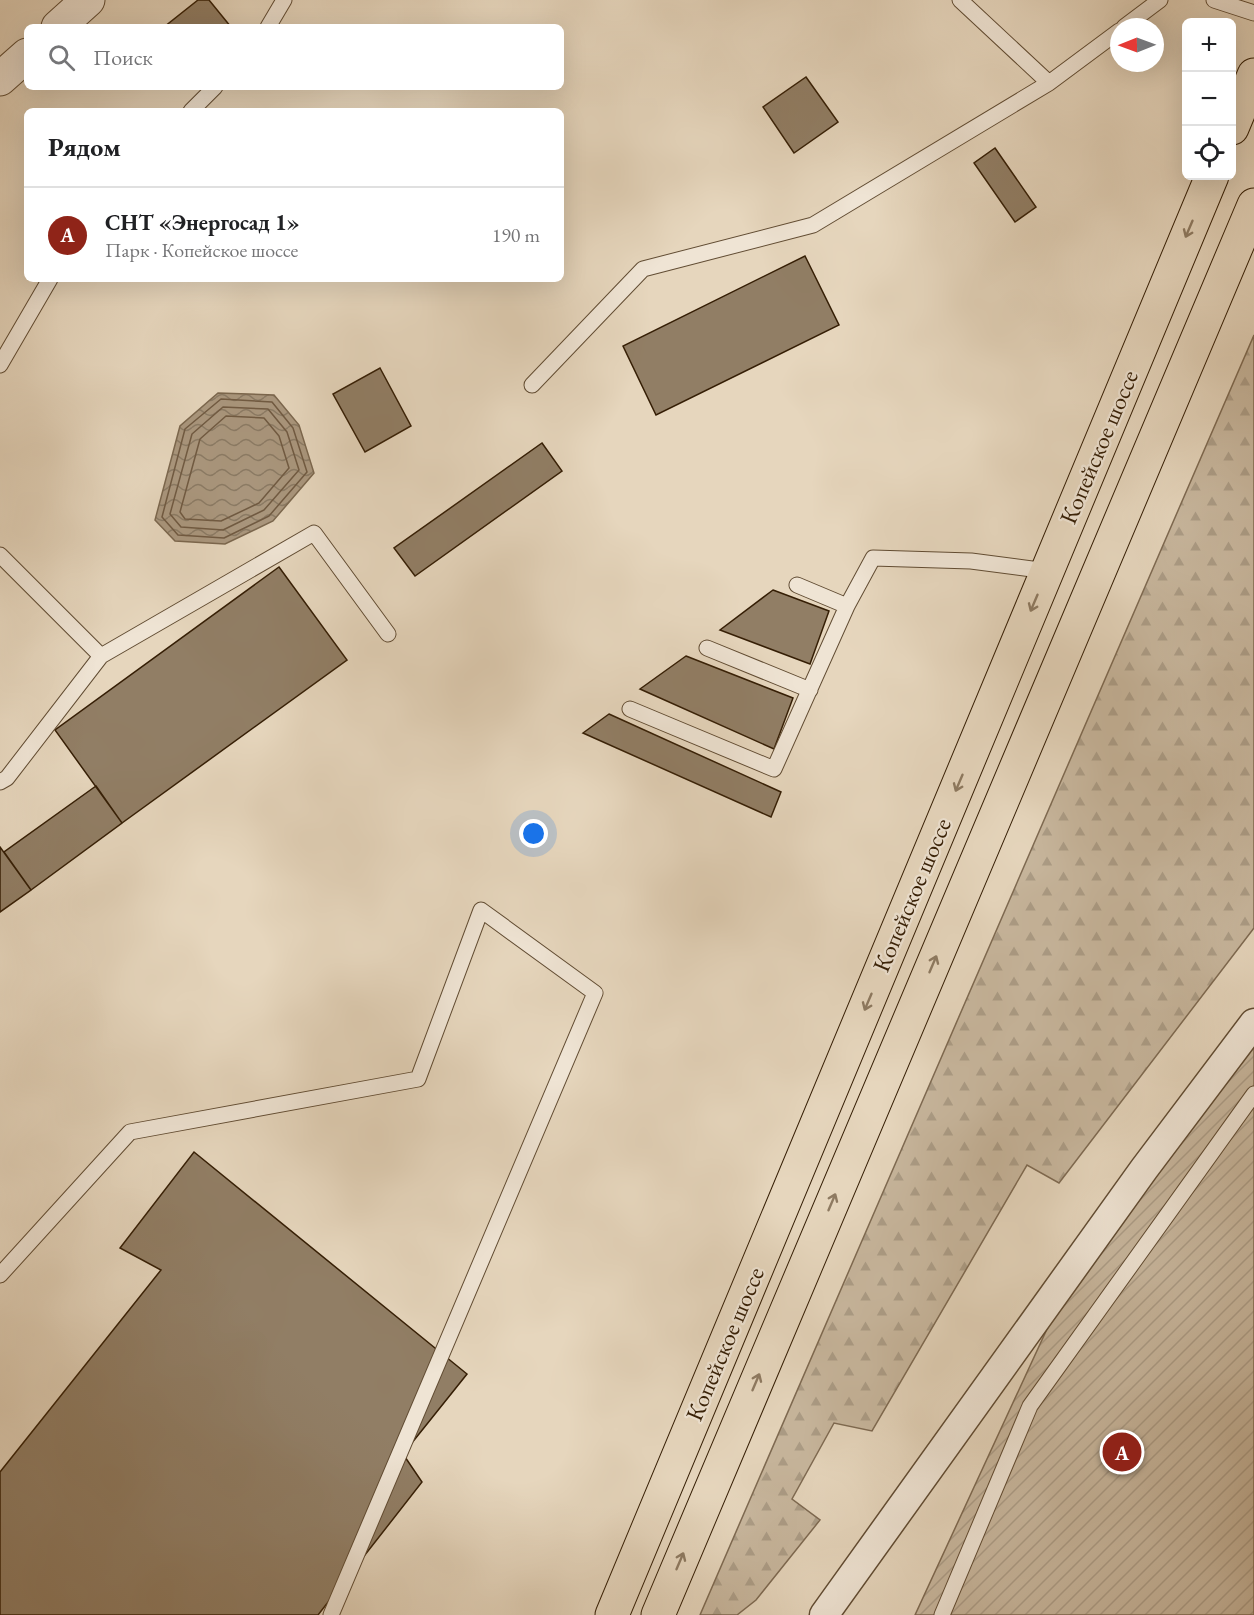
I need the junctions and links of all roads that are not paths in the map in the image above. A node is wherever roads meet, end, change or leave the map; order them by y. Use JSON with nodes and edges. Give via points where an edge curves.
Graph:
{"nodes":[{"id":1,"x":88,"y":0,"type":"edge"},
{"id":2,"x":284,"y":0,"type":"edge"},
{"id":3,"x":960,"y":0,"type":"edge"},
{"id":4,"x":1160,"y":0,"type":"edge"},
{"id":5,"x":1214,"y":0,"type":"edge"},
{"id":6,"x":1254,"y":13,"type":"edge"},
{"id":7,"x":1136,"y":18,"type":"edge"},
{"id":8,"x":61,"y":24,"type":"edge"},
{"id":9,"x":270,"y":24,"type":"edge"},
{"id":10,"x":1110,"y":38,"type":"edge"},
{"id":11,"x":24,"y":58,"type":"edge"},
{"id":12,"x":1254,"y":75,"type":"edge"},
{"id":13,"x":0,"y":79,"type":"edge"},
{"id":14,"x":1049,"y":83,"type":"junction"},
{"id":15,"x":212,"y":90,"type":"edge"},
{"id":16,"x":193,"y":108,"type":"edge"},
{"id":17,"x":1233,"y":126,"type":"edge"},
{"id":18,"x":1210,"y":180,"type":"edge"},
{"id":19,"x":1254,"y":205,"type":"edge"},
{"id":20,"x":48,"y":282,"type":"edge"},
{"id":21,"x":0,"y":365,"type":"edge"},
{"id":22,"x":532,"y":385,"type":"dead end"},
{"id":23,"x":0,"y":555,"type":"edge"},
{"id":24,"x":1047,"y":571,"type":"junction"},
{"id":25,"x":797,"y":585,"type":"dead end"},
{"id":26,"x":847,"y":606,"type":"junction"},
{"id":27,"x":388,"y":634,"type":"dead end"},
{"id":28,"x":707,"y":648,"type":"dead end"},
{"id":29,"x":101,"y":656,"type":"junction"},
{"id":30,"x":810,"y":690,"type":"junction"},
{"id":31,"x":630,"y":709,"type":"dead end"},
{"id":32,"x":0,"y":782,"type":"edge"},
{"id":33,"x":1254,"y":1023,"type":"edge"},
{"id":34,"x":1254,"y":1094,"type":"edge"},
{"id":35,"x":0,"y":1275,"type":"edge"},
{"id":36,"x":331,"y":1615,"type":"edge"},
{"id":37,"x":612,"y":1615,"type":"edge"},
{"id":38,"x":658,"y":1615,"type":"edge"},
{"id":39,"x":824,"y":1615,"type":"edge"},
{"id":40,"x":942,"y":1615,"type":"edge"}],
"edges":[{"from":1,"to":8,"type":"street"},
{"from":2,"to":9,"type":"lane"},
{"from":3,"to":14,"type":"lane"},
{"from":4,"to":7,"type":"lane"},
{"from":5,"to":6,"type":"lane"},
{"from":10,"to":14,"type":"lane"},
{"from":11,"to":13,"type":"street"},
{"from":12,"to":17,"type":"main road"},
{"from":14,"to":22,"type":"lane","via":[[813,225],[643,269]]},
{"from":15,"to":16,"type":"lane"},
{"from":18,"to":24,"type":"main road","name":"Копейское шоссе","one_way":true},
{"from":38,"to":19,"type":"main road","name":"Копейское шоссе","one_way":true},
{"from":20,"to":21,"type":"lane"},
{"from":23,"to":29,"type":"lane"},
{"from":24,"to":26,"type":"lane","via":[[971,561],[873,558]]},
{"from":24,"to":37,"type":"main road","name":"Копейское шоссе","one_way":true},
{"from":25,"to":26,"type":"lane"},
{"from":26,"to":30,"type":"lane"},
{"from":27,"to":29,"type":"lane","via":[[314,533]]},
{"from":28,"to":30,"type":"lane"},
{"from":29,"to":32,"type":"lane"},
{"from":30,"to":31,"type":"lane","via":[[774,769]]},
{"from":33,"to":39,"type":"street","via":[[1144,1169]]},
{"from":34,"to":40,"type":"lane","via":[[1029,1406]]},
{"from":35,"to":36,"type":"lane","via":[[130,1132],[418,1079],[481,910],[596,993]]}]}
